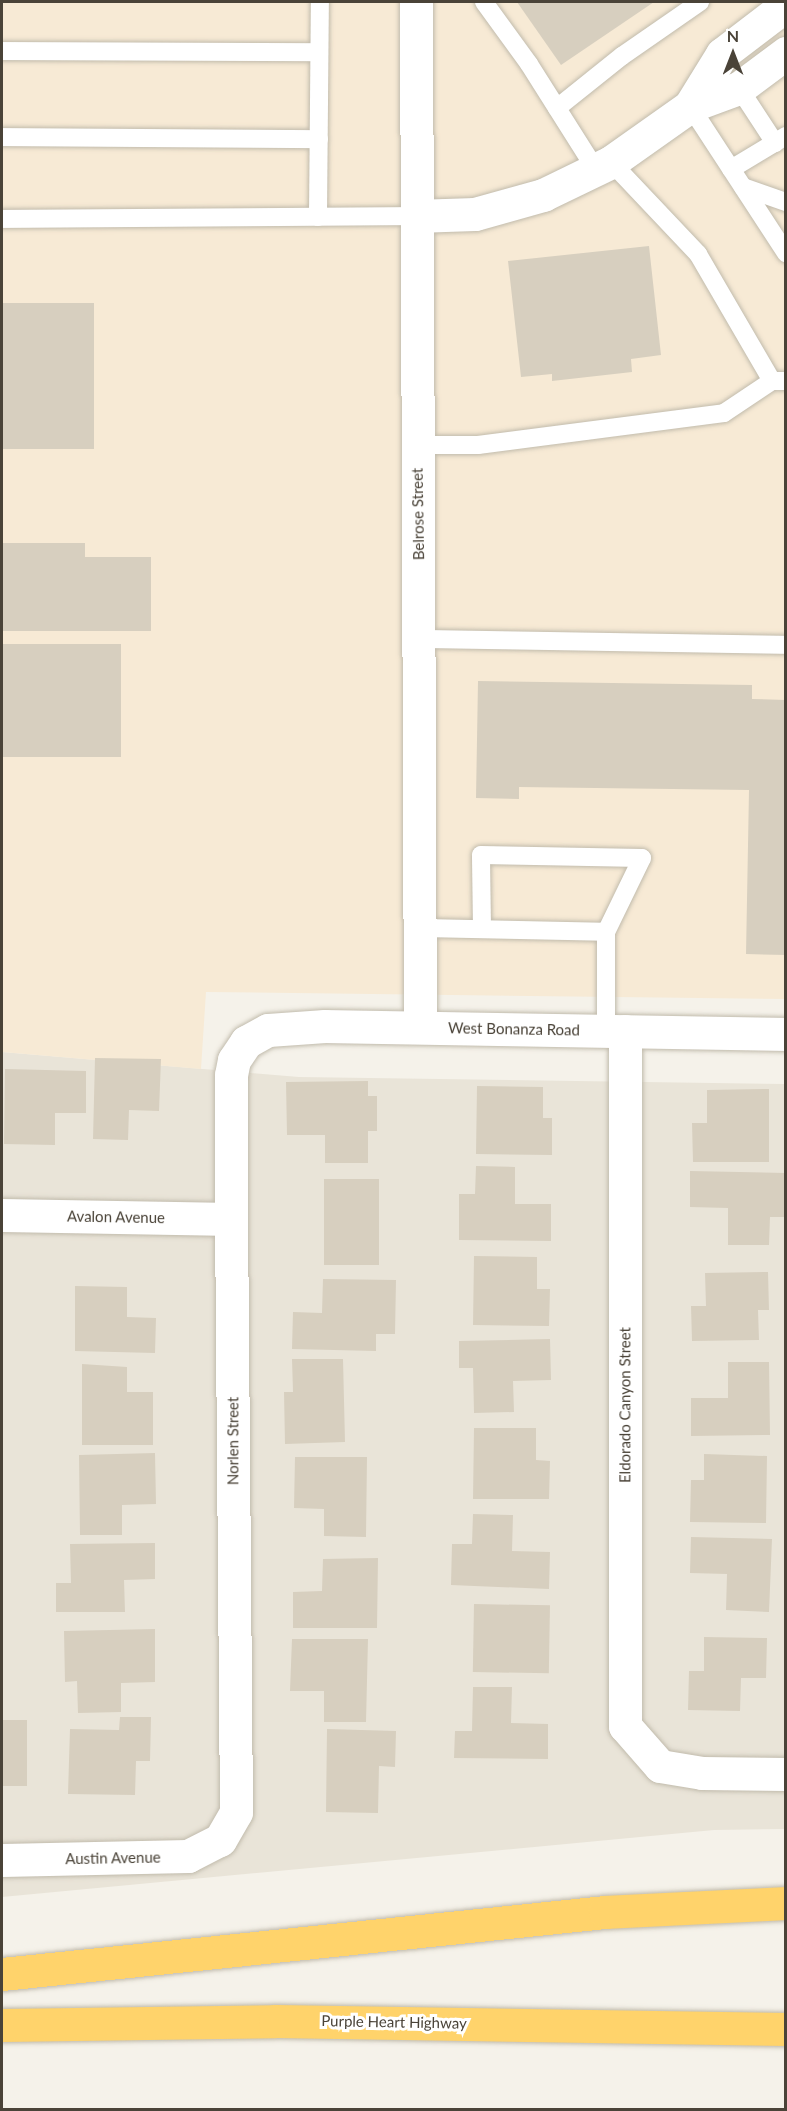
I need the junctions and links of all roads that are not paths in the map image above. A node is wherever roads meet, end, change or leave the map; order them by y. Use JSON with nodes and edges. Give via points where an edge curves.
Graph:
{"nodes":[{"id":1,"x":320,"y":2,"type":"edge"},
{"id":2,"x":416,"y":2,"type":"edge"},
{"id":3,"x":484,"y":2,"type":"edge"},
{"id":4,"x":700,"y":2,"type":"edge"},
{"id":5,"x":786,"y":5,"type":"edge"},
{"id":6,"x":2,"y":51,"type":"edge"},
{"id":7,"x":319,"y":52,"type":"junction"},
{"id":8,"x":786,"y":53,"type":"edge"},
{"id":9,"x":739,"y":88,"type":"junction"},
{"id":10,"x":690,"y":106,"type":"junction"},
{"id":11,"x":557,"y":108,"type":"junction"},
{"id":12,"x":2,"y":137,"type":"edge"},
{"id":13,"x":319,"y":139,"type":"junction"},
{"id":14,"x":780,"y":139,"type":"edge"},
{"id":15,"x":604,"y":166,"type":"junction"},
{"id":16,"x":731,"y":169,"type":"junction"},
{"id":17,"x":743,"y":187,"type":"junction"},
{"id":18,"x":786,"y":202,"type":"edge"},
{"id":19,"x":415,"y":216,"type":"junction"},
{"id":20,"x":318,"y":217,"type":"junction"},
{"id":21,"x":2,"y":219,"type":"edge"},
{"id":22,"x":786,"y":253,"type":"edge"},
{"id":23,"x":779,"y":381,"type":"edge"},
{"id":24,"x":417,"y":445,"type":"junction"},
{"id":25,"x":419,"y":639,"type":"junction"},
{"id":26,"x":786,"y":645,"type":"edge"},
{"id":27,"x":420,"y":928,"type":"junction"},
{"id":28,"x":482,"y":929,"type":"junction"},
{"id":29,"x":606,"y":932,"type":"junction"},
{"id":30,"x":420,"y":1027,"type":"junction"},
{"id":31,"x":615,"y":1031,"type":"junction"},
{"id":32,"x":786,"y":1034,"type":"edge"},
{"id":33,"x":246,"y":1042,"type":"joint"},
{"id":34,"x":2,"y":1215,"type":"edge"},
{"id":35,"x":231,"y":1219,"type":"junction"},
{"id":36,"x":786,"y":1774,"type":"edge"},
{"id":37,"x":220,"y":1840,"type":"joint"},
{"id":38,"x":2,"y":1860,"type":"edge"},
{"id":39,"x":786,"y":1903,"type":"edge"},
{"id":40,"x":2,"y":1974,"type":"edge"},
{"id":41,"x":2,"y":2025,"type":"edge"},
{"id":42,"x":786,"y":2029,"type":"edge"}],
"edges":[{"from":1,"to":7,"type":"lane"},
{"from":2,"to":19,"type":"street","name":"Belrose Street"},
{"from":3,"to":11,"type":"lane"},
{"from":4,"to":11,"type":"lane","via":[[622,56]]},
{"from":5,"to":10,"type":"street","via":[[722,54]]},
{"from":6,"to":7,"type":"lane"},
{"from":7,"to":13,"type":"lane"},
{"from":8,"to":9,"type":"street"},
{"from":9,"to":10,"type":"street"},
{"from":9,"to":14,"type":"lane"},
{"from":10,"to":15,"type":"street"},
{"from":10,"to":16,"type":"lane"},
{"from":11,"to":15,"type":"lane"},
{"from":12,"to":13,"type":"lane"},
{"from":13,"to":20,"type":"lane"},
{"from":14,"to":16,"type":"lane"},
{"from":15,"to":19,"type":"street","via":[[543,195],[475,214]]},
{"from":15,"to":23,"type":"lane","via":[[698,254]]},
{"from":16,"to":17,"type":"lane"},
{"from":17,"to":18,"type":"lane"},
{"from":17,"to":22,"type":"lane"},
{"from":19,"to":20,"type":"lane"},
{"from":19,"to":24,"type":"street","name":"Belrose Street"},
{"from":20,"to":21,"type":"lane"},
{"from":23,"to":24,"type":"lane","via":[[724,413],[478,445]]},
{"from":24,"to":25,"type":"street","name":"Belrose Street"},
{"from":25,"to":26,"type":"lane"},
{"from":25,"to":27,"type":"street","name":"Belrose Street"},
{"from":27,"to":28,"type":"lane"},
{"from":27,"to":30,"type":"street","name":"Belrose Street"},
{"from":28,"to":29,"type":"lane"},
{"from":28,"to":29,"type":"lane","via":[[482,855],[642,858]]},
{"from":29,"to":31,"type":"lane"},
{"from":30,"to":31,"type":"street","name":"West Bonanza Road"},
{"from":30,"to":33,"type":"street","name":"West Bonanza Road","via":[[292,1026],[268,1030]]},
{"from":31,"to":32,"type":"street","name":"West Bonanza Road"},
{"from":31,"to":36,"type":"street","name":"Eldorado Canyon Street","via":[[626,1726],[660,1766],[702,1773]]},
{"from":33,"to":35,"type":"street","name":"Norlen Street","via":[[234,1060],[231,1075]]},
{"from":34,"to":35,"type":"street","name":"Avalon Avenue"},
{"from":35,"to":37,"type":"street","name":"Norlen Street","via":[[236,1812]]},
{"from":37,"to":38,"type":"street","name":"Austin Avenue","via":[[188,1856]]},
{"from":39,"to":40,"type":"highway","via":[[605,1912]]},
{"from":41,"to":42,"type":"highway","name":"Purple Heart Highway","via":[[275,2021]]}]}
